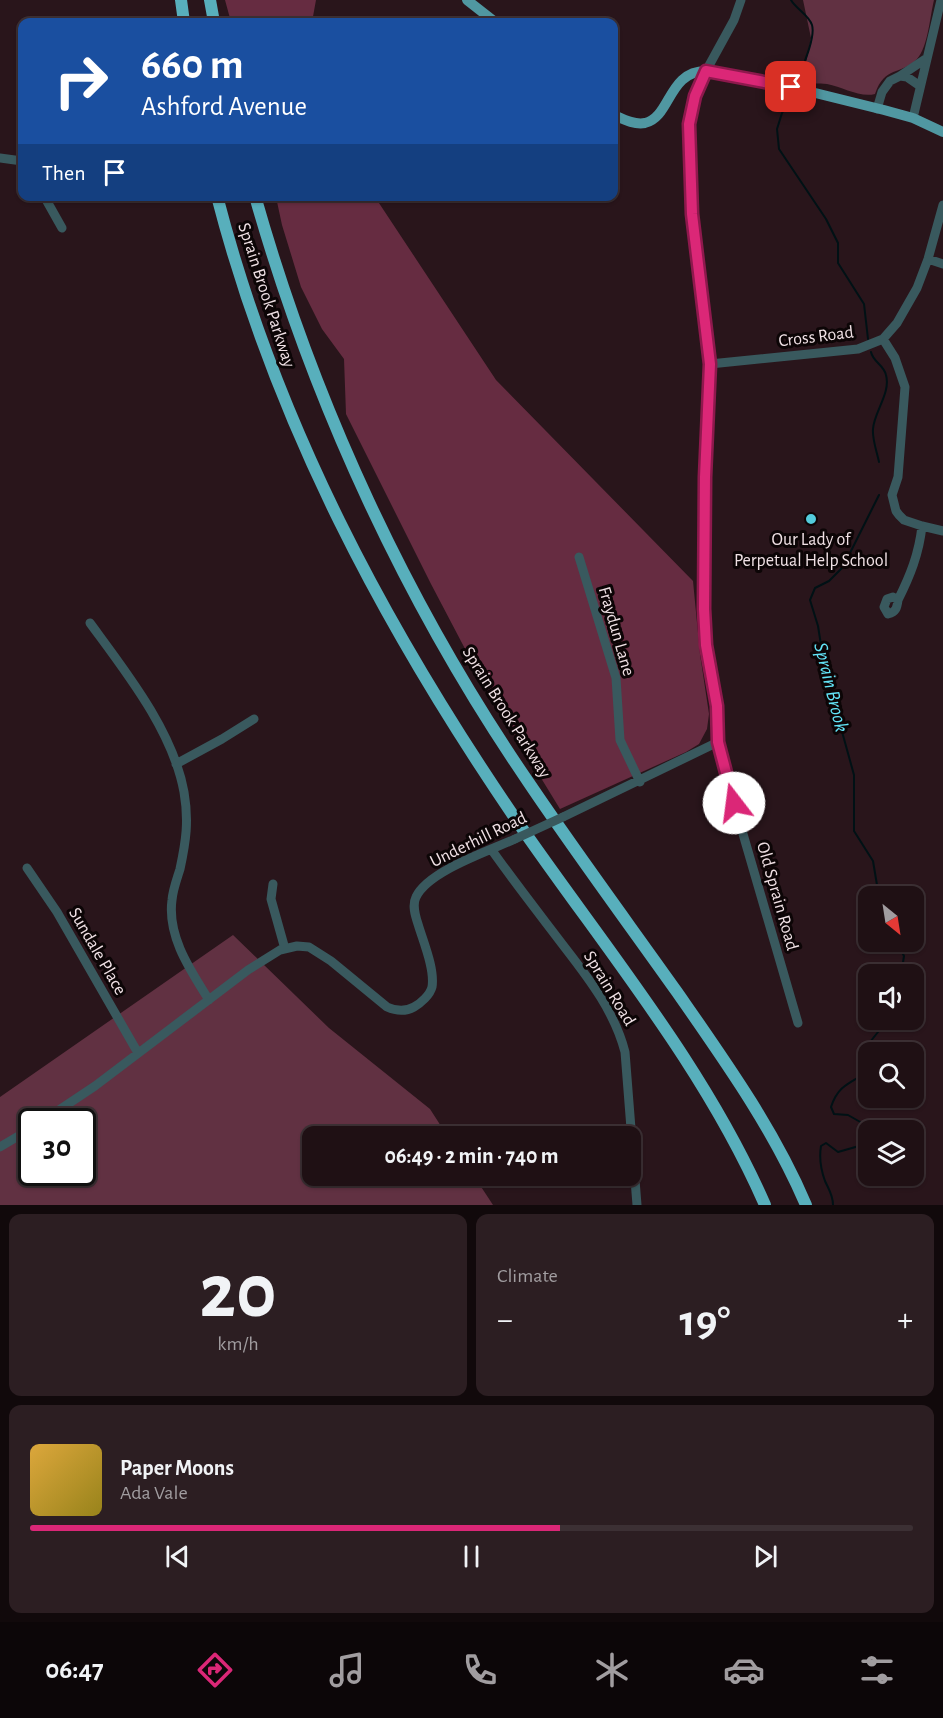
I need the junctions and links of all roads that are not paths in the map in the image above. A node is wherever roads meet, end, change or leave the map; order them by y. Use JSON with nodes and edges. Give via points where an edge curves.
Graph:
{"nodes":[{"id":1,"x":181,"y":0,"type":"edge"},
{"id":2,"x":210,"y":0,"type":"edge"},
{"id":3,"x":467,"y":0,"type":"edge"},
{"id":4,"x":741,"y":0,"type":"edge"},
{"id":5,"x":941,"y":0,"type":"edge"},
{"id":6,"x":183,"y":18,"type":"edge"},
{"id":7,"x":213,"y":18,"type":"edge"},
{"id":8,"x":490,"y":18,"type":"edge"},
{"id":9,"x":927,"y":58,"type":"junction"},
{"id":10,"x":706,"y":71,"type":"junction"},
{"id":11,"x":900,"y":76,"type":"junction"},
{"id":12,"x":920,"y":86,"type":"junction"},
{"id":13,"x":877,"y":109,"type":"junction"},
{"id":14,"x":618,"y":116,"type":"edge"},
{"id":15,"x":913,"y":118,"type":"junction"},
{"id":16,"x":943,"y":132,"type":"edge"},
{"id":17,"x":0,"y":159,"type":"edge"},
{"id":18,"x":18,"y":161,"type":"edge"},
{"id":19,"x":47,"y":201,"type":"edge"},
{"id":20,"x":218,"y":201,"type":"edge"},
{"id":21,"x":257,"y":201,"type":"edge"},
{"id":22,"x":943,"y":205,"type":"edge"},
{"id":23,"x":63,"y":228,"type":"dead end"},
{"id":24,"x":928,"y":259,"type":"junction"},
{"id":25,"x":943,"y":264,"type":"edge"},
{"id":26,"x":883,"y":339,"type":"junction"},
{"id":27,"x":710,"y":364,"type":"junction"},
{"id":28,"x":922,"y":526,"type":"junction"},
{"id":29,"x":943,"y":531,"type":"edge"},
{"id":30,"x":579,"y":557,"type":"dead end"},
{"id":31,"x":898,"y":600,"type":"dead end"},
{"id":32,"x":90,"y":623,"type":"dead end"},
{"id":33,"x":254,"y":719,"type":"dead end"},
{"id":34,"x":718,"y":742,"type":"junction"},
{"id":35,"x":176,"y":764,"type":"junction"},
{"id":36,"x":640,"y":781,"type":"junction"},
{"id":37,"x":491,"y":849,"type":"junction"},
{"id":38,"x":27,"y":868,"type":"dead end"},
{"id":39,"x":273,"y":884,"type":"dead end"},
{"id":40,"x":285,"y":949,"type":"junction"},
{"id":41,"x":209,"y":1000,"type":"junction"},
{"id":42,"x":798,"y":1023,"type":"dead end"},
{"id":43,"x":138,"y":1053,"type":"junction"},
{"id":44,"x":62,"y":1108,"type":"edge"},
{"id":45,"x":18,"y":1136,"type":"edge"},
{"id":46,"x":0,"y":1146,"type":"edge"},
{"id":47,"x":637,"y":1205,"type":"edge"},
{"id":48,"x":765,"y":1205,"type":"edge"},
{"id":49,"x":806,"y":1205,"type":"edge"}],
"edges":[{"from":1,"to":6,"type":"highway"},
{"from":2,"to":7,"type":"highway"},
{"from":3,"to":8,"type":"main road"},
{"from":4,"to":10,"type":"street","name":"Old Sprain Road"},
{"from":5,"to":9,"type":"street"},
{"from":9,"to":11,"type":"street"},
{"from":9,"to":12,"type":"street"},
{"from":10,"to":13,"type":"main road"},
{"from":10,"to":14,"type":"main road","via":[[686,76],[651,120],[633,122]]},
{"from":10,"to":27,"type":"street","name":"Old Sprain Road","via":[[689,124],[692,214]]},
{"from":11,"to":12,"type":"street"},
{"from":11,"to":13,"type":"street","via":[[885,86]]},
{"from":12,"to":15,"type":"street"},
{"from":13,"to":15,"type":"main road"},
{"from":15,"to":16,"type":"main road"},
{"from":17,"to":18,"type":"street"},
{"from":19,"to":23,"type":"street"},
{"from":20,"to":48,"type":"highway","name":"Sprain Brook Parkway","via":[[280,392],[375,589],[478,762],[699,1081]]},
{"from":21,"to":49,"type":"highway","name":"Sprain Brook Parkway","via":[[289,304],[334,423],[429,620],[514,760],[748,1094],[788,1164]]},
{"from":22,"to":24,"type":"street"},
{"from":24,"to":25,"type":"street"},
{"from":24,"to":26,"type":"street","via":[[912,297]]},
{"from":26,"to":27,"type":"street","name":"Cross Road","via":[[858,349]]},
{"from":26,"to":28,"type":"street","via":[[905,387],[898,477],[892,495],[899,515]]},
{"from":27,"to":34,"type":"street","name":"Old Sprain Road","via":[[704,609]]},
{"from":28,"to":29,"type":"street"},
{"from":28,"to":31,"type":"street","via":[[920,547]]},
{"from":30,"to":36,"type":"street","name":"Fraydun Lane","via":[[616,678],[620,740]]},
{"from":32,"to":35,"type":"street","via":[[151,711]]},
{"from":33,"to":35,"type":"street"},
{"from":34,"to":36,"type":"street","name":"Underhill Road"},
{"from":34,"to":42,"type":"street","name":"Old Sprain Road"},
{"from":35,"to":41,"type":"street","via":[[188,830],[172,901],[172,919],[189,969]]},
{"from":36,"to":37,"type":"street","name":"Underhill Road","bridge":true},
{"from":37,"to":40,"type":"street","name":"Underhill Road","via":[[443,872],[423,886],[416,897],[416,917],[431,967],[432,989],[410,1009],[394,1011],[387,1007],[309,947]]},
{"from":37,"to":47,"type":"street","name":"Sprain Road","via":[[589,979],[620,1033],[625,1052]]},
{"from":38,"to":43,"type":"street","name":"Sundale Place","via":[[57,912]]},
{"from":39,"to":40,"type":"street","via":[[270,899]]},
{"from":40,"to":41,"type":"street","via":[[266,958]]},
{"from":41,"to":43,"type":"street"},
{"from":43,"to":44,"type":"street"},
{"from":45,"to":46,"type":"street"}]}
